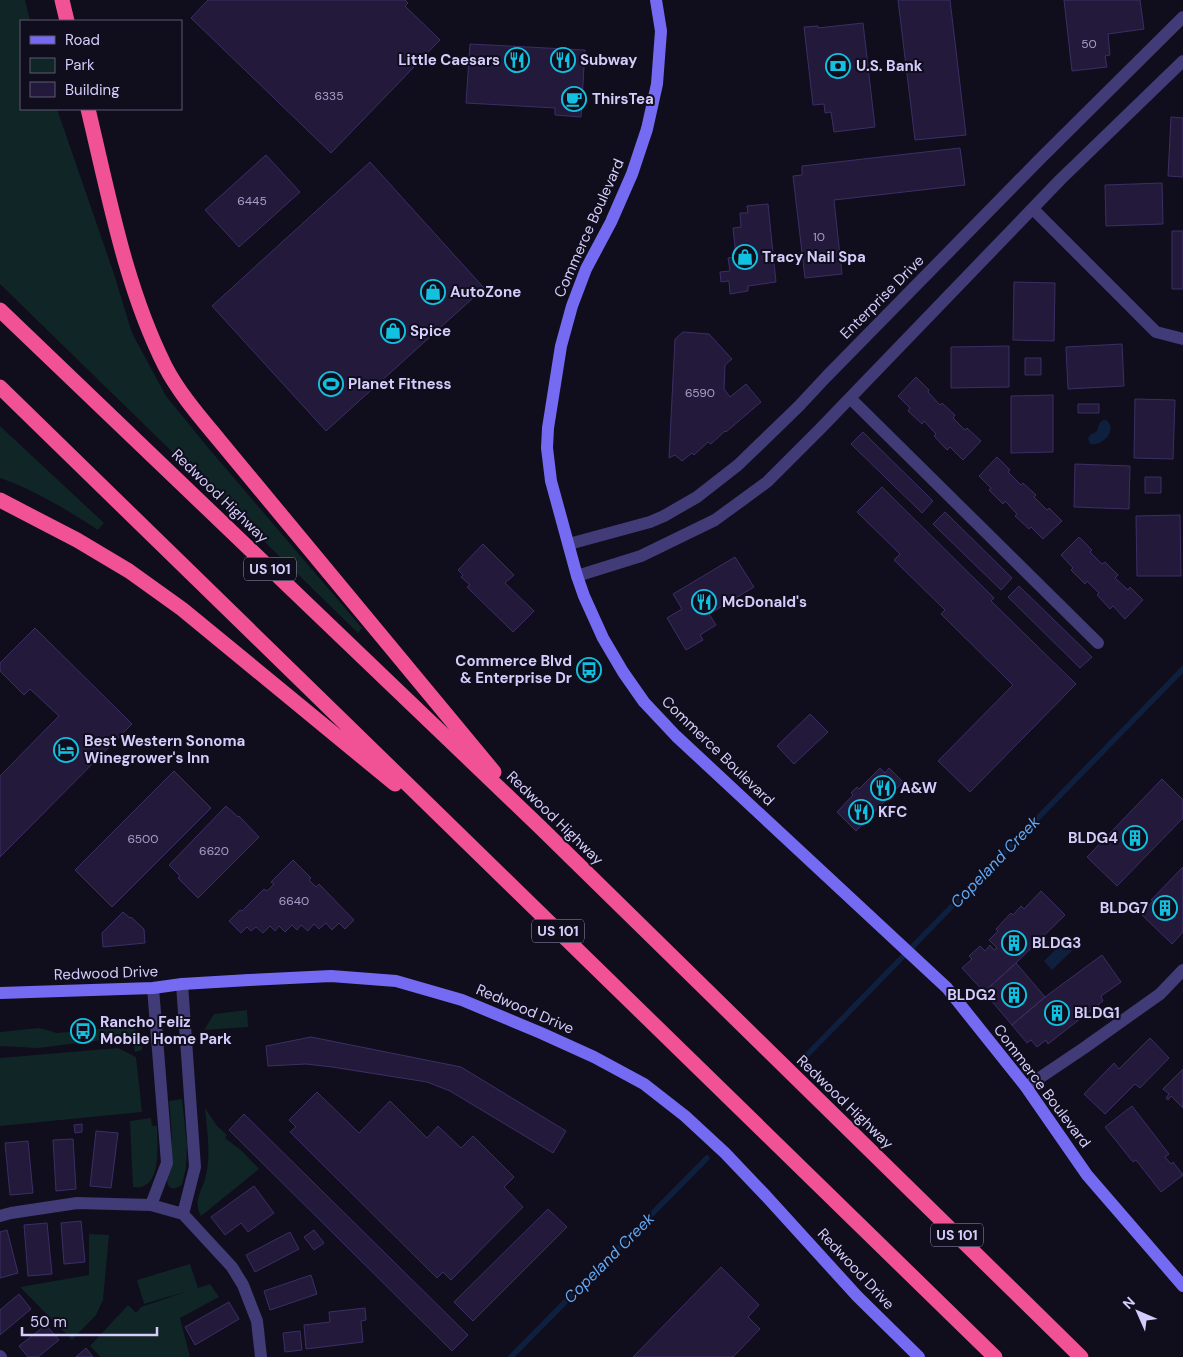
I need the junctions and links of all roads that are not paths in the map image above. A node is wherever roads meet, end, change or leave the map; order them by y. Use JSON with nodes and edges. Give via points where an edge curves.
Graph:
{"nodes":[{"id":1,"x":62,"y":0,"type":"edge"},
{"id":2,"x":656,"y":0,"type":"edge"},
{"id":3,"x":1183,"y":17,"type":"edge"},
{"id":4,"x":67,"y":20,"type":"edge"},
{"id":5,"x":1183,"y":61,"type":"edge"},
{"id":6,"x":88,"y":110,"type":"edge"},
{"id":7,"x":1033,"y":209,"type":"junction"},
{"id":8,"x":0,"y":310,"type":"edge"},
{"id":9,"x":1183,"y":339,"type":"edge"},
{"id":10,"x":0,"y":387,"type":"edge"},
{"id":11,"x":850,"y":398,"type":"junction"},
{"id":12,"x":0,"y":500,"type":"edge"},
{"id":13,"x":569,"y":544,"type":"junction"},
{"id":14,"x":577,"y":576,"type":"junction"},
{"id":15,"x":1098,"y":643,"type":"dead end"},
{"id":16,"x":540,"y":827,"type":"junction"},
{"id":17,"x":478,"y":853,"type":"junction"},
{"id":18,"x":1183,"y":970,"type":"edge"},
{"id":19,"x":182,"y":984,"type":"junction"},
{"id":20,"x":153,"y":988,"type":"junction"},
{"id":21,"x":0,"y":993,"type":"edge"},
{"id":22,"x":1026,"y":1088,"type":"junction"},
{"id":23,"x":151,"y":1205,"type":"junction"},
{"id":24,"x":183,"y":1214,"type":"junction"},
{"id":25,"x":0,"y":1216,"type":"edge"},
{"id":26,"x":1183,"y":1286,"type":"edge"},
{"id":27,"x":261,"y":1357,"type":"edge"},
{"id":28,"x":919,"y":1357,"type":"edge"},
{"id":29,"x":995,"y":1357,"type":"edge"},
{"id":30,"x":1081,"y":1357,"type":"edge"}],
"edges":[{"from":1,"to":4,"type":"highway"},
{"from":2,"to":13,"type":"street","name":"Commerce Boulevard","via":[[662,31],[657,84],[647,129],[632,174],[586,269],[560,346],[547,448],[551,480]]},
{"from":3,"to":13,"type":"street","name":"Enterprise Drive","via":[[738,465],[697,497],[664,516]]},
{"from":5,"to":7,"type":"street"},
{"from":6,"to":16,"type":"highway","via":[[137,302],[166,367],[219,440]]},
{"from":7,"to":9,"type":"street","via":[[1156,332]]},
{"from":7,"to":11,"type":"street"},
{"from":8,"to":16,"type":"highway","name":"Redwood Highway","number":"US 101"},
{"from":10,"to":17,"type":"highway","number":"US 101"},
{"from":11,"to":14,"type":"street","via":[[767,482],[715,520],[641,556]]},
{"from":11,"to":15,"type":"street"},
{"from":12,"to":17,"type":"highway","via":[[129,571],[182,609]]},
{"from":13,"to":14,"type":"street","name":"Commerce Boulevard"},
{"from":14,"to":22,"type":"street","name":"Commerce Boulevard","via":[[603,638],[644,702],[676,736],[947,988]]},
{"from":16,"to":30,"type":"highway","name":"Redwood Highway","number":"US 101"},
{"from":17,"to":29,"type":"highway","number":"US 101"},
{"from":18,"to":22,"type":"street","via":[[1160,994]]},
{"from":19,"to":20,"type":"street","name":"Redwood Drive"},
{"from":19,"to":24,"type":"street","via":[[195,1167]]},
{"from":19,"to":28,"type":"street","name":"Redwood Drive","via":[[331,976],[396,981],[462,1000],[594,1057],[644,1084],[694,1124]]},
{"from":20,"to":21,"type":"street","name":"Redwood Drive"},
{"from":20,"to":23,"type":"street","via":[[167,1163]]},
{"from":22,"to":26,"type":"street","name":"Commerce Boulevard","via":[[1087,1174]]},
{"from":23,"to":24,"type":"street"},
{"from":23,"to":25,"type":"street","via":[[77,1203]]},
{"from":24,"to":27,"type":"street","via":[[232,1267],[243,1285],[257,1321]]}]}
